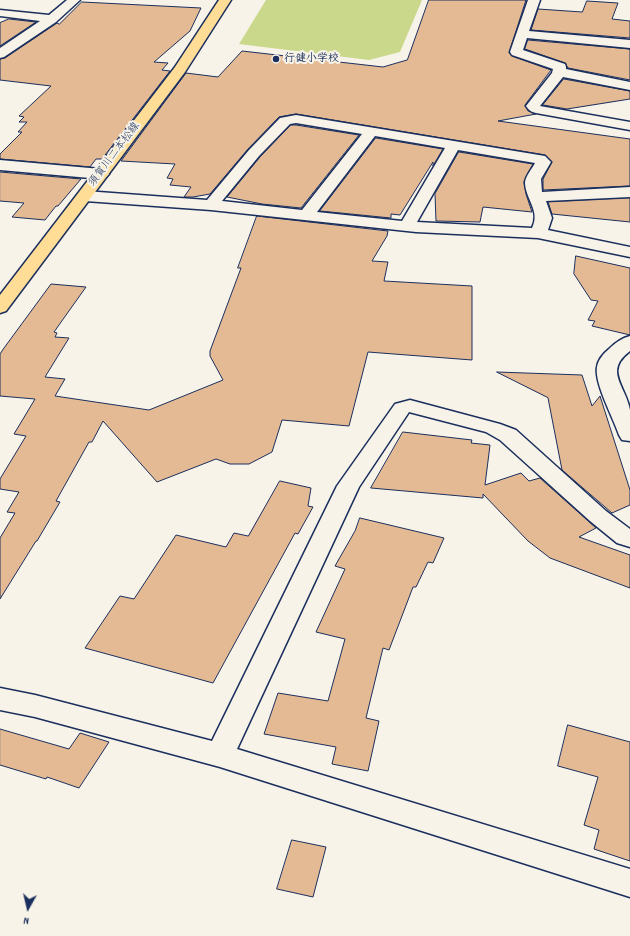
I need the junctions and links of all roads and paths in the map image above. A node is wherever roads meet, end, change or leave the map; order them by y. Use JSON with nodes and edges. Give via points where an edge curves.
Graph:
{"nodes":[{"id":1,"x":74,"y":0,"type":"edge"},
{"id":2,"x":225,"y":0,"type":"edge"},
{"id":3,"x":534,"y":0,"type":"edge"},
{"id":4,"x":0,"y":13,"type":"edge"},
{"id":5,"x":52,"y":19,"type":"junction"},
{"id":6,"x":522,"y":34,"type":"junction"},
{"id":7,"x":630,"y":44,"type":"edge"},
{"id":8,"x":0,"y":54,"type":"edge"},
{"id":9,"x":559,"y":72,"type":"junction"},
{"id":10,"x":630,"y":86,"type":"edge"},
{"id":11,"x":630,"y":126,"type":"edge"},
{"id":12,"x":372,"y":131,"type":"junction"},
{"id":13,"x":454,"y":144,"type":"junction"},
{"id":14,"x":0,"y":165,"type":"edge"},
{"id":15,"x":101,"y":174,"type":"junction"},
{"id":16,"x":630,"y":192,"type":"edge"},
{"id":17,"x":85,"y":196,"type":"junction"},
{"id":18,"x":538,"y":197,"type":"junction"},
{"id":19,"x":211,"y":205,"type":"junction"},
{"id":20,"x":306,"y":215,"type":"junction"},
{"id":21,"x":407,"y":226,"type":"junction"},
{"id":22,"x":538,"y":234,"type":"junction"},
{"id":23,"x":630,"y":252,"type":"edge"},
{"id":24,"x":0,"y":307,"type":"edge"},
{"id":25,"x":630,"y":342,"type":"edge"},
{"id":26,"x":629,"y":426,"type":"edge"},
{"id":27,"x":630,"y":539,"type":"edge"},
{"id":28,"x":0,"y":699,"type":"edge"},
{"id":29,"x":220,"y":755,"type":"junction"},
{"id":30,"x":630,"y":883,"type":"edge"}],
"edges":[{"from":1,"to":5,"type":"street"},
{"from":2,"to":15,"type":"main road","name":"須賀川二本松線","via":[[180,69]]},
{"from":3,"to":6,"type":"street"},
{"from":4,"to":5,"type":"street"},
{"from":5,"to":8,"type":"street"},
{"from":6,"to":7,"type":"street"},
{"from":6,"to":9,"type":"street","via":[[516,52],[554,64],[560,67]]},
{"from":9,"to":10,"type":"street"},
{"from":9,"to":11,"type":"street","via":[[533,106],[536,109]]},
{"from":12,"to":13,"type":"street"},
{"from":12,"to":19,"type":"street","via":[[296,119],[285,121],[254,153]]},
{"from":12,"to":20,"type":"street"},
{"from":13,"to":18,"type":"street","via":[[540,159],[543,162],[533,180]]},
{"from":13,"to":21,"type":"street"},
{"from":14,"to":15,"type":"street"},
{"from":15,"to":17,"type":"main road","name":"須賀川二本松線"},
{"from":16,"to":18,"type":"street"},
{"from":17,"to":19,"type":"street"},
{"from":17,"to":24,"type":"main road","name":"須賀川二本松線"},
{"from":18,"to":22,"type":"street","via":[[543,222]]},
{"from":19,"to":20,"type":"street"},
{"from":20,"to":21,"type":"street"},
{"from":21,"to":22,"type":"street"},
{"from":22,"to":23,"type":"street"},
{"from":25,"to":26,"type":"street","via":[[613,355],[606,366],[607,378]]},
{"from":27,"to":29,"type":"street","via":[[598,516],[508,435],[493,428],[410,406],[402,408],[348,486]]},
{"from":28,"to":29,"type":"street"},
{"from":29,"to":30,"type":"street"}]}
